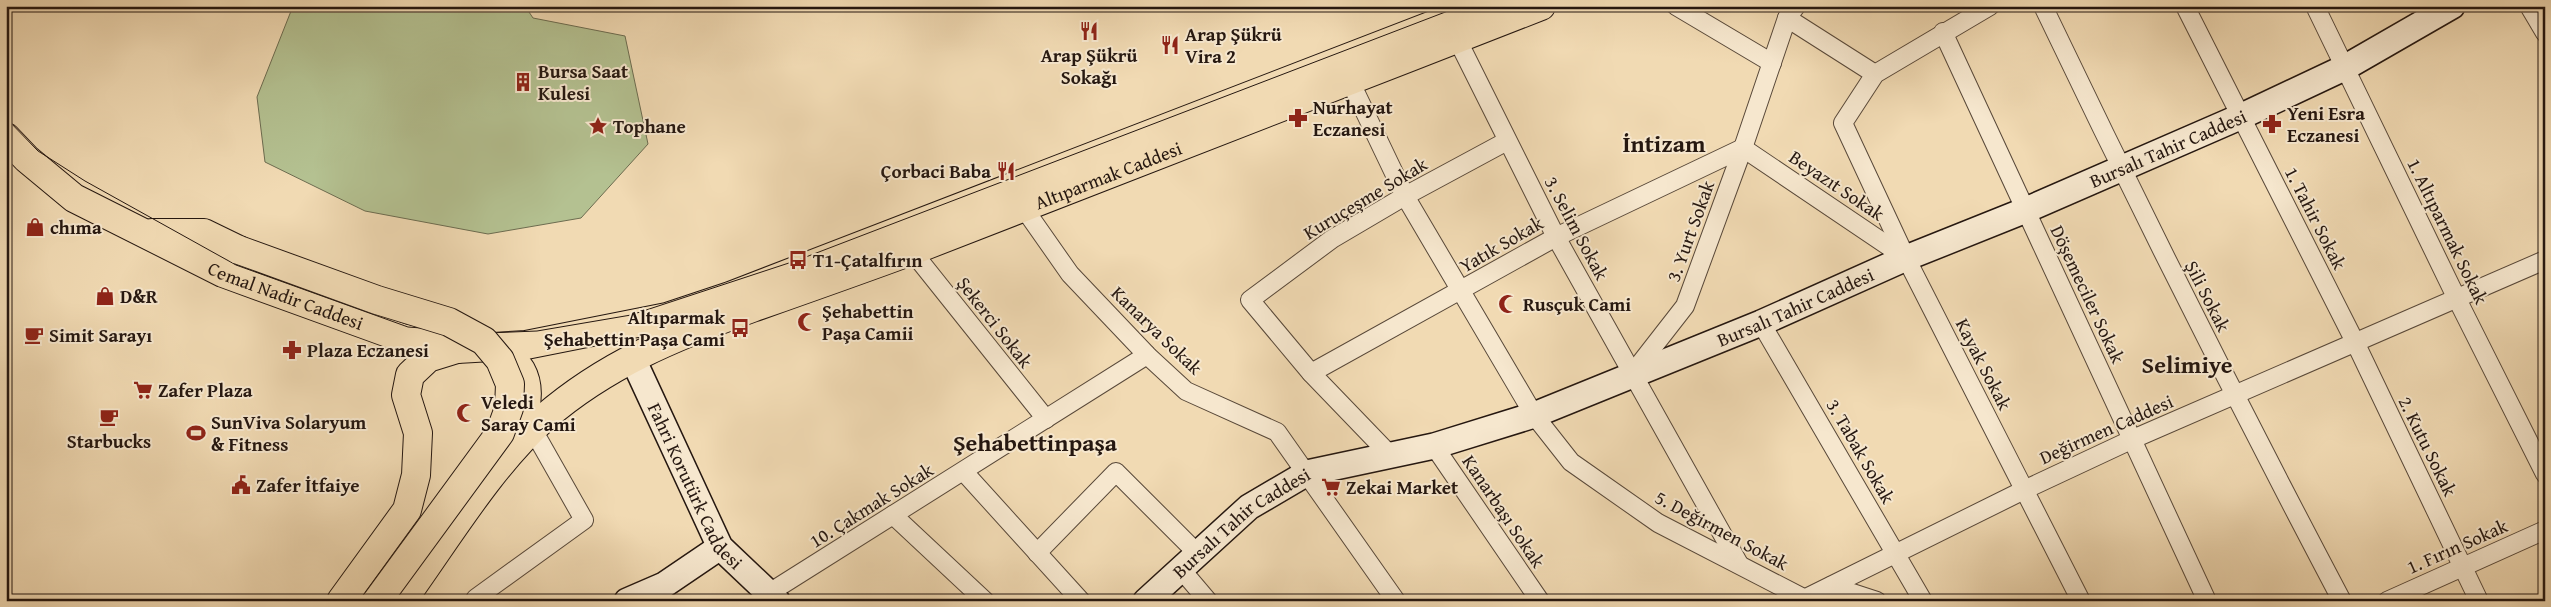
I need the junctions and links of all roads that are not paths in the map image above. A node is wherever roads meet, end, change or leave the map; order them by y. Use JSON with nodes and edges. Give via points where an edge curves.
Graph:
{"nodes":[{"id":1,"x":1482,"y":6,"type":"edge"},
{"id":2,"x":1541,"y":6,"type":"edge"},
{"id":3,"x":1676,"y":6,"type":"edge"},
{"id":4,"x":1990,"y":6,"type":"edge"},
{"id":5,"x":2043,"y":6,"type":"edge"},
{"id":6,"x":2185,"y":6,"type":"edge"},
{"id":7,"x":2315,"y":6,"type":"edge"},
{"id":8,"x":2529,"y":6,"type":"edge"},
{"id":9,"x":2445,"y":8,"type":"edge"},
{"id":10,"x":1792,"y":12,"type":"edge"},
{"id":11,"x":1446,"y":22,"type":"edge"},
{"id":12,"x":2544,"y":30,"type":"edge"},
{"id":13,"x":1942,"y":32,"type":"junction"},
{"id":14,"x":1772,"y":63,"type":"junction"},
{"id":15,"x":2346,"y":67,"type":"junction"},
{"id":16,"x":1875,"y":74,"type":"junction"},
{"id":17,"x":1350,"y":81,"type":"junction"},
{"id":18,"x":2242,"y":116,"type":"junction"},
{"id":19,"x":6,"y":137,"type":"edge"},
{"id":20,"x":1507,"y":141,"type":"junction"},
{"id":21,"x":1744,"y":148,"type":"junction"},
{"id":22,"x":2121,"y":170,"type":"junction"},
{"id":23,"x":1405,"y":196,"type":"junction"},
{"id":24,"x":1024,"y":207,"type":"junction"},
{"id":25,"x":2026,"y":210,"type":"junction"},
{"id":26,"x":148,"y":234,"type":"junction"},
{"id":27,"x":1556,"y":237,"type":"junction"},
{"id":28,"x":912,"y":250,"type":"junction"},
{"id":29,"x":1906,"y":258,"type":"junction"},
{"id":30,"x":2545,"y":260,"type":"edge"},
{"id":31,"x":1461,"y":291,"type":"junction"},
{"id":32,"x":2456,"y":297,"type":"junction"},
{"id":33,"x":1761,"y":323,"type":"junction"},
{"id":34,"x":670,"y":327,"type":"junction"},
{"id":35,"x":2355,"y":342,"type":"junction"},
{"id":36,"x":498,"y":348,"type":"junction"},
{"id":37,"x":457,"y":349,"type":"junction"},
{"id":38,"x":1147,"y":355,"type":"junction"},
{"id":39,"x":632,"y":357,"type":"junction"},
{"id":40,"x":1311,"y":373,"type":"junction"},
{"id":41,"x":1632,"y":374,"type":"junction"},
{"id":42,"x":2234,"y":395,"type":"junction"},
{"id":43,"x":1534,"y":415,"type":"junction"},
{"id":44,"x":1046,"y":419,"type":"junction"},
{"id":45,"x":533,"y":430,"type":"junction"},
{"id":46,"x":2133,"y":439,"type":"junction"},
{"id":47,"x":1434,"y":446,"type":"junction"},
{"id":48,"x":1391,"y":456,"type":"junction"},
{"id":49,"x":964,"y":472,"type":"junction"},
{"id":50,"x":1307,"y":473,"type":"junction"},
{"id":51,"x":2545,"y":474,"type":"edge"},
{"id":52,"x":492,"y":476,"type":"junction"},
{"id":53,"x":2024,"y":490,"type":"junction"},
{"id":54,"x":893,"y":515,"type":"junction"},
{"id":55,"x":2545,"y":530,"type":"edge"},
{"id":56,"x":720,"y":547,"type":"junction"},
{"id":57,"x":1037,"y":553,"type":"junction"},
{"id":58,"x":1896,"y":553,"type":"junction"},
{"id":59,"x":1189,"y":561,"type":"junction"},
{"id":60,"x":1739,"y":564,"type":"junction"},
{"id":61,"x":2463,"y":568,"type":"junction"},
{"id":62,"x":1831,"y":586,"type":"junction"},
{"id":63,"x":773,"y":597,"type":"edge"},
{"id":64,"x":1805,"y":600,"type":"edge"},
{"id":65,"x":341,"y":601,"type":"edge"},
{"id":66,"x":377,"y":601,"type":"edge"},
{"id":67,"x":402,"y":601,"type":"edge"},
{"id":68,"x":477,"y":601,"type":"edge"},
{"id":69,"x":627,"y":601,"type":"edge"},
{"id":70,"x":986,"y":601,"type":"edge"},
{"id":71,"x":1081,"y":601,"type":"edge"},
{"id":72,"x":1146,"y":601,"type":"edge"},
{"id":73,"x":1208,"y":601,"type":"edge"},
{"id":74,"x":1396,"y":601,"type":"edge"},
{"id":75,"x":1540,"y":601,"type":"edge"},
{"id":76,"x":1877,"y":601,"type":"edge"},
{"id":77,"x":1923,"y":601,"type":"edge"},
{"id":78,"x":2081,"y":601,"type":"edge"},
{"id":79,"x":2208,"y":601,"type":"edge"},
{"id":80,"x":2342,"y":601,"type":"edge"},
{"id":81,"x":2387,"y":601,"type":"edge"},
{"id":82,"x":2479,"y":601,"type":"edge"}],
"edges":[{"from":1,"to":11,"type":"main road","name":"Altıparmak Caddesi"},
{"from":2,"to":11,"type":"main road","name":"Altıparmak Caddesi"},
{"from":3,"to":14,"type":"street"},
{"from":4,"to":13,"type":"street"},
{"from":5,"to":22,"type":"street","name":"Şili Sokak"},
{"from":6,"to":18,"type":"street","name":"1. Tahir Sokak"},
{"from":7,"to":15,"type":"street","name":"1. Altıparmak Sokak"},
{"from":8,"to":12,"type":"street"},
{"from":9,"to":15,"type":"main road","name":"Bursalı Tahir Caddesi"},
{"from":10,"to":14,"type":"street","name":"3. Yurt Sokak"},
{"from":10,"to":16,"type":"street"},
{"from":11,"to":17,"type":"main road","name":"Altıparmak Caddesi"},
{"from":11,"to":20,"type":"street","name":"3. Selim Sokak"},
{"from":11,"to":34,"type":"main road","name":"Altıparmak Caddesi","via":[[748,289]]},
{"from":13,"to":16,"type":"street"},
{"from":13,"to":25,"type":"street","name":"Döşemeciler Sokak"},
{"from":14,"to":21,"type":"street","name":"3. Yurt Sokak"},
{"from":15,"to":18,"type":"main road","name":"Bursalı Tahir Caddesi"},
{"from":15,"to":32,"type":"street","name":"1. Altıparmak Sokak"},
{"from":16,"to":29,"type":"street","name":"Kayak Sokak","via":[[1844,122]]},
{"from":17,"to":23,"type":"street","name":"5. Değirmen Sokak"},
{"from":17,"to":24,"type":"main road","name":"Altıparmak Caddesi"},
{"from":18,"to":22,"type":"main road","name":"Bursalı Tahir Caddesi"},
{"from":18,"to":35,"type":"street","name":"1. Tahir Sokak"},
{"from":19,"to":26,"type":"main road","name":"Cemal Nadir Caddesi","via":[[74,198]]},
{"from":20,"to":23,"type":"street","name":"Kuruçeşme Sokak"},
{"from":20,"to":27,"type":"street","name":"3. Selim Sokak"},
{"from":21,"to":27,"type":"street","name":"Yatık Sokak"},
{"from":21,"to":29,"type":"street","name":"Beyazıt Sokak"},
{"from":21,"to":41,"type":"street","name":"3. Yurt Sokak","via":[[1685,306]]},
{"from":22,"to":25,"type":"main road","name":"Bursalı Tahir Caddesi"},
{"from":22,"to":42,"type":"street","name":"Şili Sokak"},
{"from":23,"to":31,"type":"street","name":"5. Değirmen Sokak"},
{"from":23,"to":40,"type":"street","name":"Kuruçeşme Sokak","via":[[1332,239],[1250,300]]},
{"from":24,"to":28,"type":"main road","name":"Altıparmak Caddesi"},
{"from":24,"to":38,"type":"street","name":"Kanarya Sokak","via":[[1070,274]]},
{"from":25,"to":29,"type":"main road","name":"Bursalı Tahir Caddesi"},
{"from":25,"to":46,"type":"street","name":"Döşemeciler Sokak"},
{"from":26,"to":37,"type":"main road","name":"Cemal Nadir Caddesi","via":[[224,273],[402,338]]},
{"from":26,"to":66,"type":"main road","name":"Cemal Nadir Caddesi","bridge":true,"via":[[204,233],[239,250],[377,300],[449,322],[484,341],[500,360],[510,384],[509,408],[500,433]]},
{"from":27,"to":31,"type":"street","name":"Yatık Sokak"},
{"from":27,"to":41,"type":"street","name":"3. Selim Sokak"},
{"from":28,"to":34,"type":"main road","name":"Altıparmak Caddesi"},
{"from":28,"to":44,"type":"street","name":"Şekerci Sokak"},
{"from":29,"to":33,"type":"main road","name":"Bursalı Tahir Caddesi"},
{"from":29,"to":53,"type":"street","name":"Kayak Sokak"},
{"from":30,"to":32,"type":"street","name":"Değirmen Caddesi"},
{"from":31,"to":40,"type":"street","name":"Yatık Sokak"},
{"from":31,"to":43,"type":"street","name":"5. Değirmen Sokak"},
{"from":32,"to":35,"type":"street","name":"Değirmen Caddesi"},
{"from":32,"to":51,"type":"street","name":"1. Altıparmak Sokak"},
{"from":33,"to":41,"type":"main road","name":"Bursalı Tahir Caddesi"},
{"from":33,"to":58,"type":"street","name":"3. Tabak Sokak"},
{"from":34,"to":36,"type":"main road","name":"Cemal Nadir Caddesi"},
{"from":34,"to":39,"type":"main road"},
{"from":35,"to":42,"type":"street","name":"Değirmen Caddesi"},
{"from":35,"to":61,"type":"street","name":"2. Kutu Sokak"},
{"from":36,"to":37,"type":"main road","name":"Cemal Nadir Caddesi"},
{"from":36,"to":52,"type":"main road","via":[[521,370],[526,386],[526,403],[523,422]]},
{"from":37,"to":65,"type":"main road","via":[[428,358],[410,375],[406,395],[418,433],[416,475],[407,510]]},
{"from":38,"to":44,"type":"street","name":"10. Çakmak Sokak"},
{"from":38,"to":50,"type":"street","name":"Kanarya Sokak","via":[[1186,391],[1277,432]]},
{"from":39,"to":45,"type":"main road","via":[[568,400]]},
{"from":39,"to":56,"type":"main road","name":"Fahri Korutürk Caddesi"},
{"from":40,"to":48,"type":"street"},
{"from":41,"to":43,"type":"main road","name":"Bursalı Tahir Caddesi"},
{"from":41,"to":60,"type":"street","name":"3. Selim Sokak"},
{"from":42,"to":46,"type":"street","name":"Değirmen Caddesi"},
{"from":42,"to":80,"type":"street","name":"Şili Sokak"},
{"from":43,"to":47,"type":"main road","name":"Bursalı Tahir Caddesi"},
{"from":43,"to":60,"type":"street","name":"5. Değirmen Sokak","via":[[1571,462],[1658,523]]},
{"from":44,"to":49,"type":"street","name":"10. Çakmak Sokak"},
{"from":45,"to":52,"type":"main road"},
{"from":45,"to":68,"type":"street","via":[[584,520],[476,598]]},
{"from":46,"to":53,"type":"street","name":"Değirmen Caddesi"},
{"from":46,"to":79,"type":"street","name":"Döşemeciler Sokak"},
{"from":47,"to":48,"type":"main road","name":"Bursalı Tahir Caddesi"},
{"from":47,"to":75,"type":"street","name":"Kanarbaşı Sokak"},
{"from":48,"to":50,"type":"main road","name":"Bursalı Tahir Caddesi"},
{"from":49,"to":54,"type":"street","name":"10. Çakmak Sokak"},
{"from":49,"to":57,"type":"street"},
{"from":50,"to":59,"type":"main road","name":"Bursalı Tahir Caddesi","via":[[1248,507]]},
{"from":50,"to":74,"type":"street","name":"Kanarya Sokak"},
{"from":52,"to":67,"type":"main road"},
{"from":53,"to":58,"type":"street","name":"Değirmen Caddesi"},
{"from":53,"to":78,"type":"street","name":"Kayak Sokak"},
{"from":54,"to":63,"type":"street","name":"10. Çakmak Sokak"},
{"from":54,"to":70,"type":"street"},
{"from":55,"to":61,"type":"street","name":"1. Fırın Sokak"},
{"from":56,"to":63,"type":"main road","name":"Fahri Korutürk Caddesi"},
{"from":56,"to":69,"type":"main road","via":[[664,584]]},
{"from":57,"to":59,"type":"street","via":[[1116,472]]},
{"from":57,"to":71,"type":"street"},
{"from":58,"to":62,"type":"street","name":"Değirmen Caddesi"},
{"from":58,"to":77,"type":"street","name":"3. Tabak Sokak"},
{"from":59,"to":72,"type":"main road","name":"Bursalı Tahir Caddesi"},
{"from":59,"to":73,"type":"street"},
{"from":60,"to":64,"type":"street","name":"5. Değirmen Sokak"},
{"from":61,"to":81,"type":"street","name":"1. Fırın Sokak"},
{"from":61,"to":82,"type":"street","name":"2. Kutu Sokak"},
{"from":62,"to":64,"type":"street","name":"Değirmen Caddesi"},
{"from":62,"to":76,"type":"street"}]}
